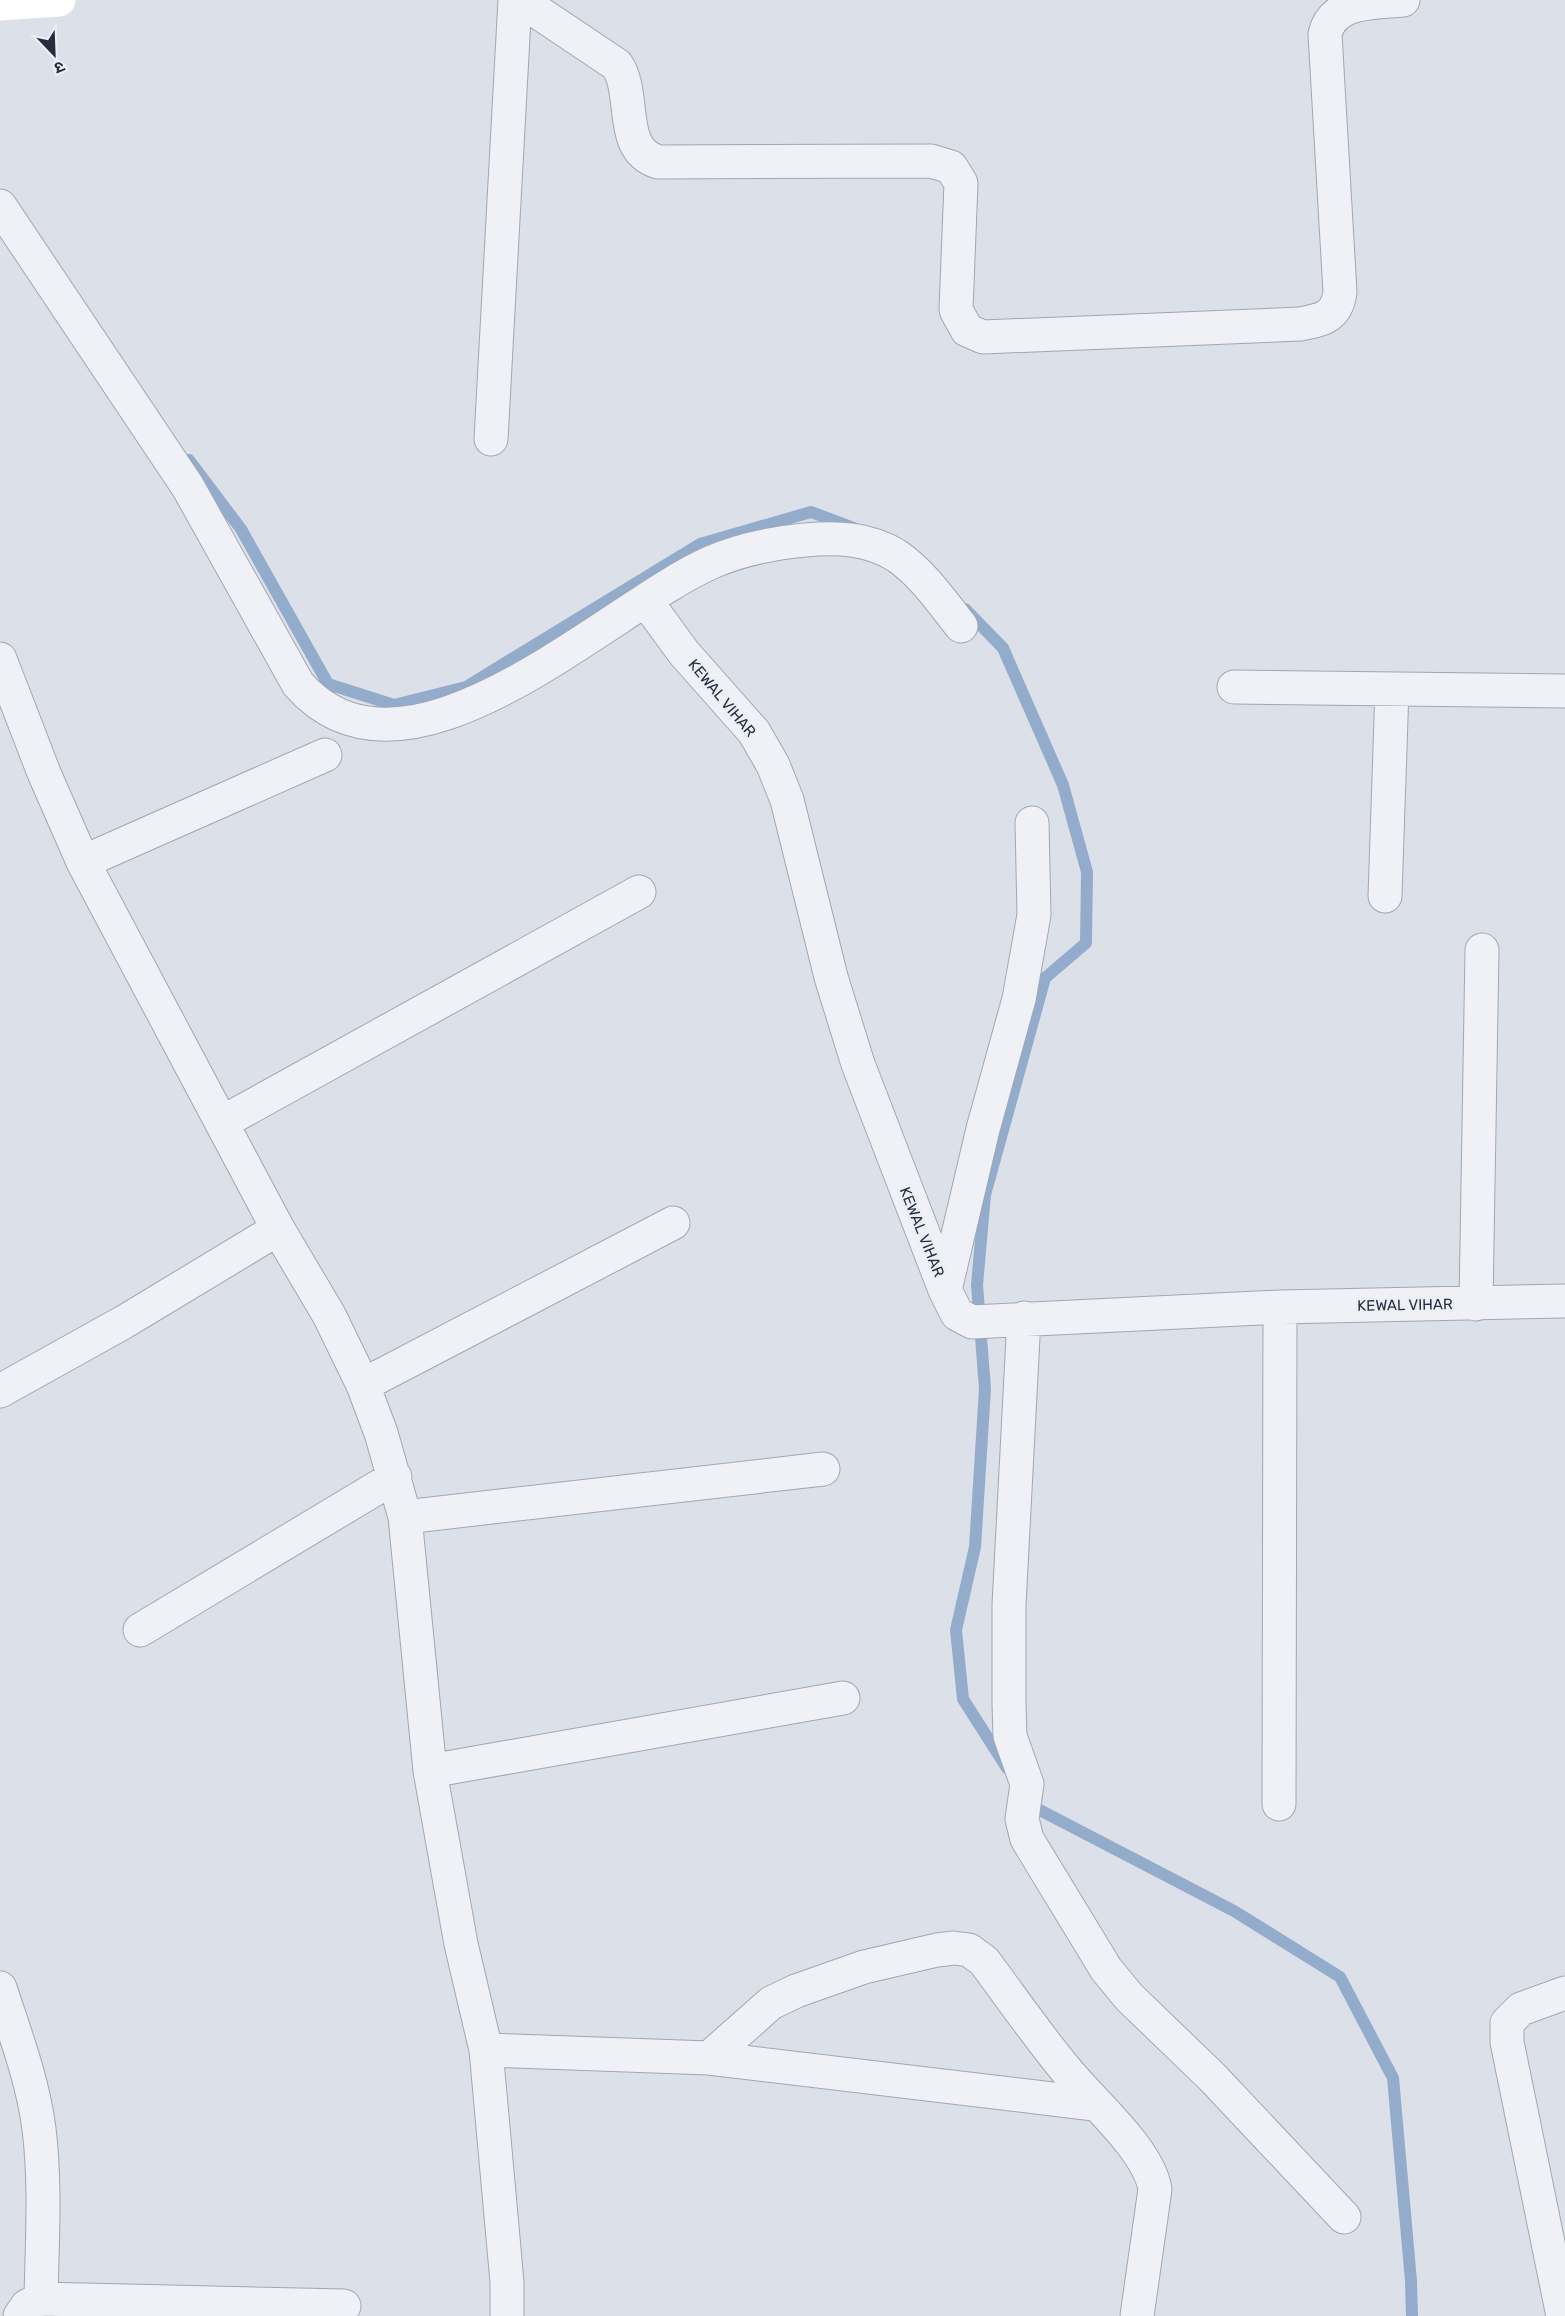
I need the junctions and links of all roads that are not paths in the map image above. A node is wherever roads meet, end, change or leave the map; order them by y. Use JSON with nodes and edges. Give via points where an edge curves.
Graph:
{"nodes":[{"id":1,"x":59,"y":0,"type":"edge"},
{"id":2,"x":518,"y":0,"type":"edge"},
{"id":3,"x":1403,"y":0,"type":"edge"},
{"id":4,"x":0,"y":4,"type":"edge"},
{"id":5,"x":0,"y":206,"type":"edge"},
{"id":6,"x":491,"y":439,"type":"dead end"},
{"id":7,"x":646,"y":601,"type":"junction"},
{"id":8,"x":961,"y":626,"type":"dead end"},
{"id":9,"x":0,"y":659,"type":"edge"},
{"id":10,"x":1234,"y":687,"type":"dead end"},
{"id":11,"x":1392,"y":689,"type":"junction"},
{"id":12,"x":1565,"y":691,"type":"edge"},
{"id":13,"x":325,"y":755,"type":"dead end"},
{"id":14,"x":1032,"y":823,"type":"dead end"},
{"id":15,"x":83,"y":862,"type":"junction"},
{"id":16,"x":639,"y":892,"type":"dead end"},
{"id":17,"x":1386,"y":896,"type":"dead end"},
{"id":18,"x":1482,"y":950,"type":"dead end"},
{"id":19,"x":223,"y":1122,"type":"junction"},
{"id":20,"x":673,"y":1223,"type":"dead end"},
{"id":21,"x":278,"y":1229,"type":"junction"},
{"id":22,"x":945,"y":1290,"type":"junction"},
{"id":23,"x":1565,"y":1301,"type":"edge"},
{"id":24,"x":1476,"y":1304,"type":"junction"},
{"id":25,"x":1280,"y":1307,"type":"junction"},
{"id":26,"x":1024,"y":1318,"type":"junction"},
{"id":27,"x":363,"y":1384,"type":"junction"},
{"id":28,"x":0,"y":1391,"type":"edge"},
{"id":29,"x":823,"y":1469,"type":"dead end"},
{"id":30,"x":395,"y":1477,"type":"junction"},
{"id":31,"x":405,"y":1517,"type":"junction"},
{"id":32,"x":140,"y":1630,"type":"dead end"},
{"id":33,"x":843,"y":1698,"type":"dead end"},
{"id":34,"x":430,"y":1771,"type":"junction"},
{"id":35,"x":1279,"y":1804,"type":"dead end"},
{"id":36,"x":0,"y":1988,"type":"edge"},
{"id":37,"x":1565,"y":1993,"type":"edge"},
{"id":38,"x":486,"y":2050,"type":"junction"},
{"id":39,"x":710,"y":2058,"type":"junction"},
{"id":40,"x":1094,"y":2104,"type":"junction"},
{"id":41,"x":1344,"y":2217,"type":"dead end"},
{"id":42,"x":344,"y":2306,"type":"dead end"},
{"id":43,"x":30,"y":2308,"type":"edge"},
{"id":44,"x":507,"y":2316,"type":"edge"},
{"id":45,"x":1137,"y":2316,"type":"edge"},
{"id":46,"x":1563,"y":2316,"type":"edge"}],
"edges":[{"from":1,"to":4,"type":"main road"},
{"from":2,"to":3,"type":"street","via":[[617,65],[625,78],[634,143],[648,159],[932,162],[951,167],[961,183],[956,310],[967,330],[983,337],[1300,324],[1330,316],[1339,305],[1340,292],[1324,34],[1327,25],[1345,7]]},
{"from":2,"to":6,"type":"street"},
{"from":5,"to":7,"type":"street","via":[[188,487],[298,684],[314,701],[335,714],[370,722],[406,723],[455,712],[529,676]]},
{"from":7,"to":8,"type":"street","via":[[711,562],[773,543],[831,537],[868,543],[895,555],[927,583]]},
{"from":7,"to":22,"type":"street","name":"KEWAL VIHAR","via":[[684,653],[754,732],[773,765],[787,800],[831,977],[858,1064]]},
{"from":9,"to":15,"type":"street"},
{"from":10,"to":11,"type":"street"},
{"from":11,"to":12,"type":"street"},
{"from":11,"to":17,"type":"street"},
{"from":13,"to":15,"type":"street"},
{"from":14,"to":22,"type":"street","via":[[1034,915],[1019,999]]},
{"from":15,"to":19,"type":"street"},
{"from":16,"to":19,"type":"street"},
{"from":18,"to":24,"type":"street"},
{"from":19,"to":21,"type":"street"},
{"from":20,"to":27,"type":"street"},
{"from":21,"to":27,"type":"street","via":[[329,1315]]},
{"from":21,"to":28,"type":"street"},
{"from":22,"to":26,"type":"street","name":"KEWAL VIHAR","via":[[957,1314],[982,1321]]},
{"from":23,"to":24,"type":"street","name":"KEWAL VIHAR"},
{"from":24,"to":25,"type":"street","name":"KEWAL VIHAR"},
{"from":25,"to":26,"type":"street","name":"KEWAL VIHAR"},
{"from":25,"to":35,"type":"street"},
{"from":26,"to":41,"type":"street","via":[[1009,1605],[1009,1704],[1010,1736],[1025,1801],[1027,1839],[1106,1969]]},
{"from":27,"to":30,"type":"street"},
{"from":29,"to":31,"type":"street"},
{"from":30,"to":31,"type":"street"},
{"from":30,"to":32,"type":"street"},
{"from":31,"to":34,"type":"street"},
{"from":33,"to":34,"type":"street"},
{"from":34,"to":38,"type":"street"},
{"from":36,"to":43,"type":"street","via":[[39,2128],[44,2191]]},
{"from":37,"to":46,"type":"street","via":[[1521,2008],[1507,2023],[1507,2042]]},
{"from":38,"to":39,"type":"street"},
{"from":38,"to":44,"type":"street"},
{"from":39,"to":40,"type":"street"},
{"from":39,"to":40,"type":"street","via":[[771,2003],[796,1991],[864,1966],[954,1948],[969,1950],[984,1961]]},
{"from":40,"to":45,"type":"street","via":[[1134,2146],[1152,2175],[1155,2189]]},
{"from":42,"to":43,"type":"street"}]}
